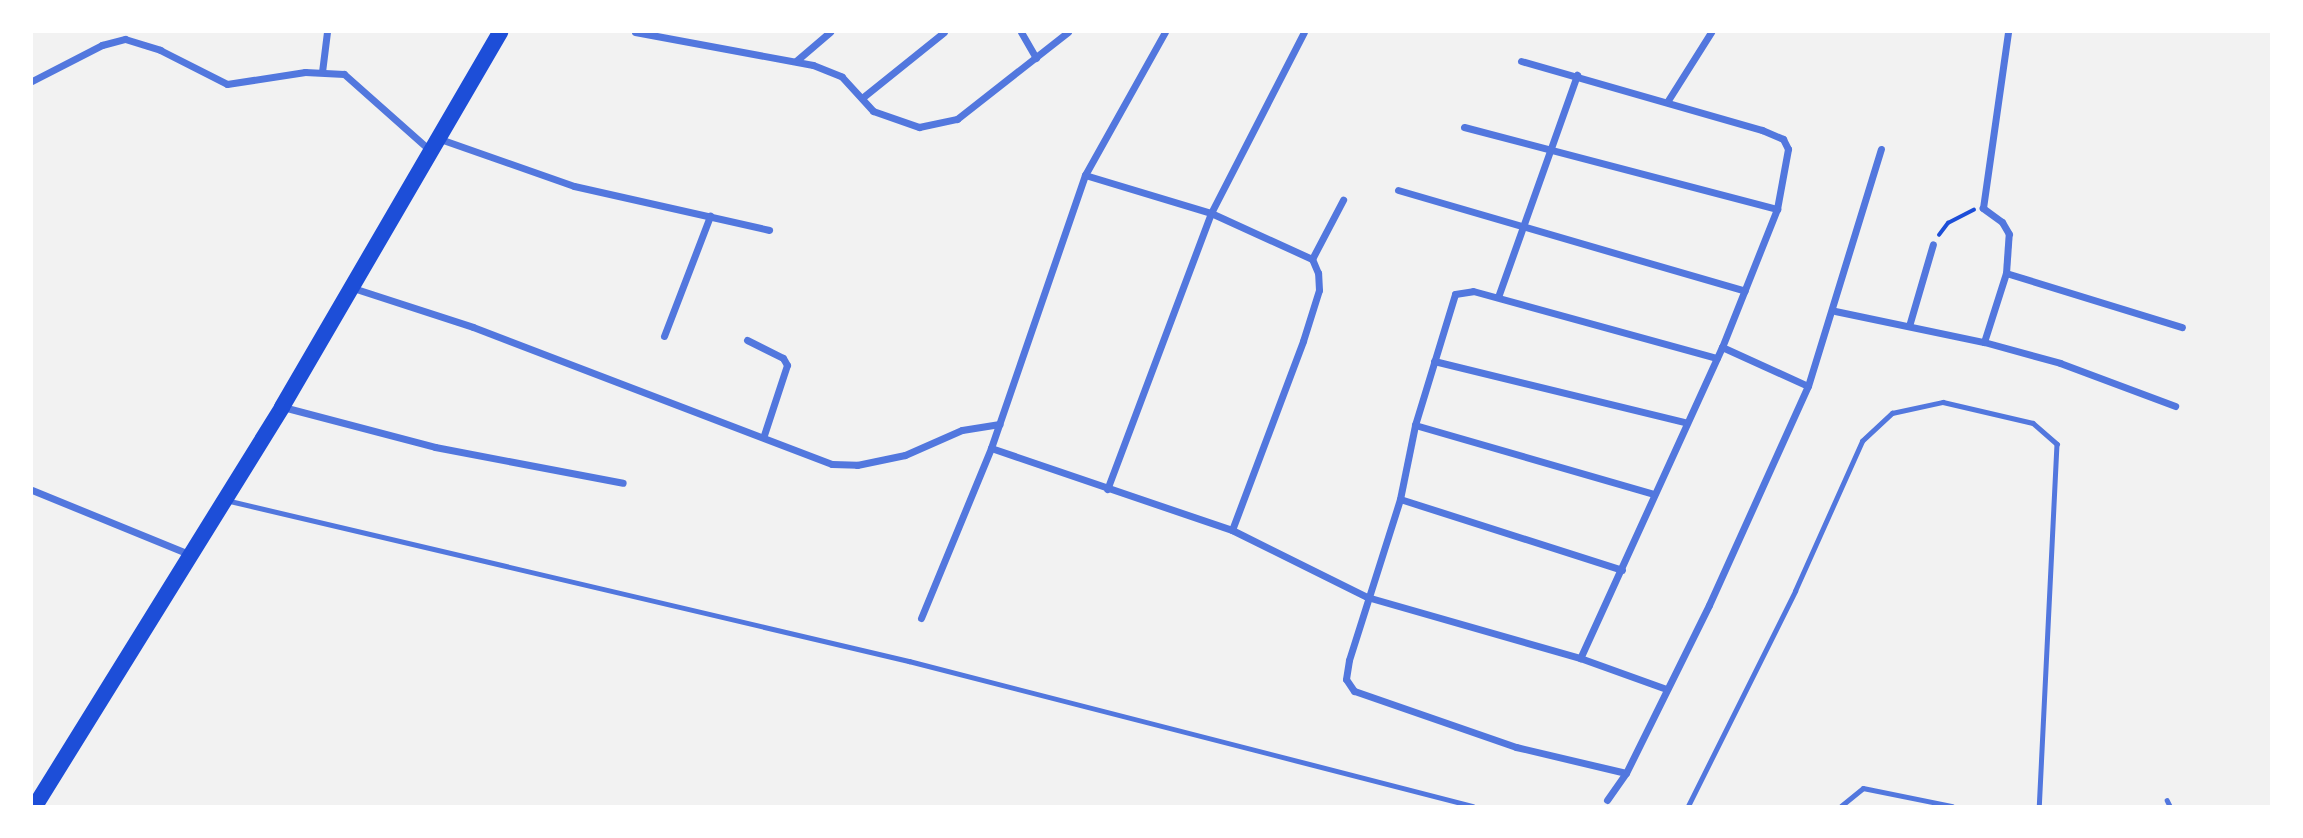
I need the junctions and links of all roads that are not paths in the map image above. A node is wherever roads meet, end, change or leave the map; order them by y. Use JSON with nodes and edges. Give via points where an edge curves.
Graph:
{"nodes":[{"id":1,"x":327,"y":32,"type":"edge"},
{"id":2,"x":500,"y":32,"type":"edge"},
{"id":3,"x":635,"y":32,"type":"edge"},
{"id":4,"x":830,"y":32,"type":"edge"},
{"id":5,"x":944,"y":32,"type":"edge"},
{"id":6,"x":1021,"y":32,"type":"edge"},
{"id":7,"x":1068,"y":32,"type":"edge"},
{"id":8,"x":1165,"y":32,"type":"edge"},
{"id":9,"x":1304,"y":32,"type":"edge"},
{"id":10,"x":1711,"y":32,"type":"edge"},
{"id":11,"x":2007,"y":32,"type":"edge"},
{"id":12,"x":1037,"y":58,"type":"junction"},
{"id":13,"x":796,"y":61,"type":"junction"},
{"id":14,"x":1521,"y":61,"type":"dead end"},
{"id":15,"x":321,"y":72,"type":"junction"},
{"id":16,"x":1577,"y":75,"type":"junction"},
{"id":17,"x":32,"y":81,"type":"edge"},
{"id":18,"x":862,"y":98,"type":"junction"},
{"id":19,"x":1667,"y":102,"type":"junction"},
{"id":20,"x":1464,"y":127,"type":"dead end"},
{"id":21,"x":437,"y":146,"type":"junction"},
{"id":22,"x":1881,"y":149,"type":"dead end"},
{"id":23,"x":1551,"y":153,"type":"junction"},
{"id":24,"x":1086,"y":175,"type":"junction"},
{"id":25,"x":1398,"y":190,"type":"dead end"},
{"id":26,"x":1343,"y":200,"type":"dead end"},
{"id":27,"x":1777,"y":209,"type":"junction"},
{"id":28,"x":1210,"y":213,"type":"junction"},
{"id":29,"x":710,"y":216,"type":"junction"},
{"id":30,"x":1523,"y":223,"type":"junction"},
{"id":31,"x":769,"y":230,"type":"dead end"},
{"id":32,"x":1933,"y":244,"type":"road end"},
{"id":33,"x":1312,"y":259,"type":"junction"},
{"id":34,"x":2006,"y":273,"type":"junction"},
{"id":35,"x":353,"y":288,"type":"junction"},
{"id":36,"x":1745,"y":291,"type":"junction"},
{"id":37,"x":1498,"y":297,"type":"junction"},
{"id":38,"x":1835,"y":311,"type":"junction"},
{"id":39,"x":1909,"y":326,"type":"junction"},
{"id":40,"x":2182,"y":327,"type":"dead end"},
{"id":41,"x":664,"y":336,"type":"dead end"},
{"id":42,"x":747,"y":340,"type":"dead end"},
{"id":43,"x":1984,"y":342,"type":"junction"},
{"id":44,"x":1722,"y":347,"type":"junction"},
{"id":45,"x":1717,"y":358,"type":"junction"},
{"id":46,"x":1434,"y":361,"type":"junction"},
{"id":47,"x":1808,"y":386,"type":"junction"},
{"id":48,"x":2175,"y":405,"type":"dead end"},
{"id":49,"x":282,"y":407,"type":"junction"},
{"id":50,"x":1685,"y":422,"type":"junction"},
{"id":51,"x":1000,"y":424,"type":"junction"},
{"id":52,"x":1415,"y":425,"type":"junction"},
{"id":53,"x":764,"y":435,"type":"junction"},
{"id":54,"x":991,"y":449,"type":"junction"},
{"id":55,"x":623,"y":483,"type":"dead end"},
{"id":56,"x":1107,"y":489,"type":"junction"},
{"id":57,"x":32,"y":490,"type":"edge"},
{"id":58,"x":1654,"y":494,"type":"junction"},
{"id":59,"x":1400,"y":499,"type":"junction"},
{"id":60,"x":225,"y":500,"type":"junction"},
{"id":61,"x":1233,"y":530,"type":"junction"},
{"id":62,"x":190,"y":555,"type":"junction"},
{"id":63,"x":1622,"y":570,"type":"junction"},
{"id":64,"x":1367,"y":597,"type":"junction"},
{"id":65,"x":920,"y":618,"type":"dead end"},
{"id":66,"x":1580,"y":658,"type":"junction"},
{"id":67,"x":1666,"y":689,"type":"junction"},
{"id":68,"x":1626,"y":774,"type":"junction"},
{"id":69,"x":1607,"y":800,"type":"dead end"},
{"id":70,"x":2167,"y":800,"type":"dead end"},
{"id":71,"x":35,"y":807,"type":"edge"},
{"id":72,"x":1473,"y":807,"type":"edge"},
{"id":73,"x":1688,"y":807,"type":"edge"},
{"id":74,"x":1841,"y":807,"type":"edge"},
{"id":75,"x":1952,"y":807,"type":"edge"},
{"id":76,"x":2039,"y":807,"type":"edge"},
{"id":77,"x":2170,"y":807,"type":"edge"}],
"edges":[{"from":1,"to":15,"type":"street"},
{"from":2,"to":21,"type":"highway"},
{"from":3,"to":13,"type":"street"},
{"from":4,"to":13,"type":"street"},
{"from":5,"to":18,"type":"street"},
{"from":6,"to":12,"type":"street"},
{"from":7,"to":12,"type":"street"},
{"from":8,"to":24,"type":"street"},
{"from":9,"to":28,"type":"street"},
{"from":10,"to":19,"type":"street"},
{"from":11,"to":34,"type":"street","via":[[1983,208],[2002,222],[2009,234]]},
{"from":12,"to":18,"type":"street","via":[[946,125],[919,127],[890,119],[873,111]]},
{"from":13,"to":18,"type":"street","via":[[842,77]]},
{"from":14,"to":16,"type":"street"},
{"from":15,"to":17,"type":"street","via":[[227,84],[160,50],[125,39],[102,45]]},
{"from":15,"to":21,"type":"street","via":[[350,76]]},
{"from":16,"to":19,"type":"street"},
{"from":16,"to":23,"type":"street"},
{"from":19,"to":27,"type":"street","via":[[1769,132],[1785,141],[1787,160]]},
{"from":20,"to":23,"type":"street"},
{"from":21,"to":29,"type":"street","via":[[574,186]]},
{"from":21,"to":35,"type":"highway"},
{"from":22,"to":38,"type":"street"},
{"from":23,"to":27,"type":"street"},
{"from":23,"to":30,"type":"street"},
{"from":24,"to":28,"type":"street"},
{"from":24,"to":51,"type":"street"},
{"from":25,"to":30,"type":"street"},
{"from":26,"to":33,"type":"street"},
{"from":27,"to":36,"type":"street"},
{"from":28,"to":33,"type":"street"},
{"from":28,"to":56,"type":"street"},
{"from":29,"to":31,"type":"street"},
{"from":29,"to":41,"type":"street"},
{"from":30,"to":36,"type":"street"},
{"from":30,"to":37,"type":"street"},
{"from":32,"to":39,"type":"street"},
{"from":33,"to":61,"type":"street","via":[[1318,290]]},
{"from":34,"to":40,"type":"street"},
{"from":34,"to":43,"type":"street"},
{"from":35,"to":49,"type":"highway"},
{"from":35,"to":53,"type":"street"},
{"from":36,"to":44,"type":"street"},
{"from":37,"to":45,"type":"street"},
{"from":37,"to":46,"type":"street","via":[[1469,290],[1455,294]]},
{"from":38,"to":39,"type":"street"},
{"from":38,"to":47,"type":"street"},
{"from":39,"to":43,"type":"street"},
{"from":42,"to":53,"type":"street","via":[[787,363]]},
{"from":43,"to":48,"type":"street","via":[[2060,363]]},
{"from":44,"to":45,"type":"street"},
{"from":44,"to":47,"type":"street"},
{"from":45,"to":50,"type":"street"},
{"from":46,"to":50,"type":"street"},
{"from":46,"to":52,"type":"street"},
{"from":47,"to":67,"type":"street"},
{"from":49,"to":55,"type":"street","via":[[435,447]]},
{"from":49,"to":60,"type":"highway"},
{"from":50,"to":58,"type":"street"},
{"from":51,"to":53,"type":"street","via":[[962,430],[905,455],[850,466],[832,464]]},
{"from":51,"to":54,"type":"street"},
{"from":52,"to":58,"type":"street"},
{"from":52,"to":59,"type":"street"},
{"from":54,"to":56,"type":"street"},
{"from":54,"to":65,"type":"street"},
{"from":56,"to":61,"type":"street"},
{"from":57,"to":62,"type":"street"},
{"from":58,"to":63,"type":"street"},
{"from":59,"to":63,"type":"street"},
{"from":59,"to":64,"type":"street"},
{"from":60,"to":62,"type":"highway"},
{"from":60,"to":72,"type":"lane","via":[[909,661]]},
{"from":61,"to":64,"type":"street"},
{"from":62,"to":71,"type":"highway"},
{"from":63,"to":66,"type":"street"},
{"from":64,"to":66,"type":"street"},
{"from":64,"to":68,"type":"street","via":[[1347,672],[1350,689],[1490,739]]},
{"from":66,"to":67,"type":"street"},
{"from":67,"to":68,"type":"street"},
{"from":68,"to":69,"type":"street"},
{"from":70,"to":77,"type":"lane"},
{"from":73,"to":76,"type":"lane","via":[[1795,591],[1862,441],[1892,413],[1943,402],[2033,422],[2057,444]]},
{"from":74,"to":75,"type":"lane","via":[[1863,788]]}]}
